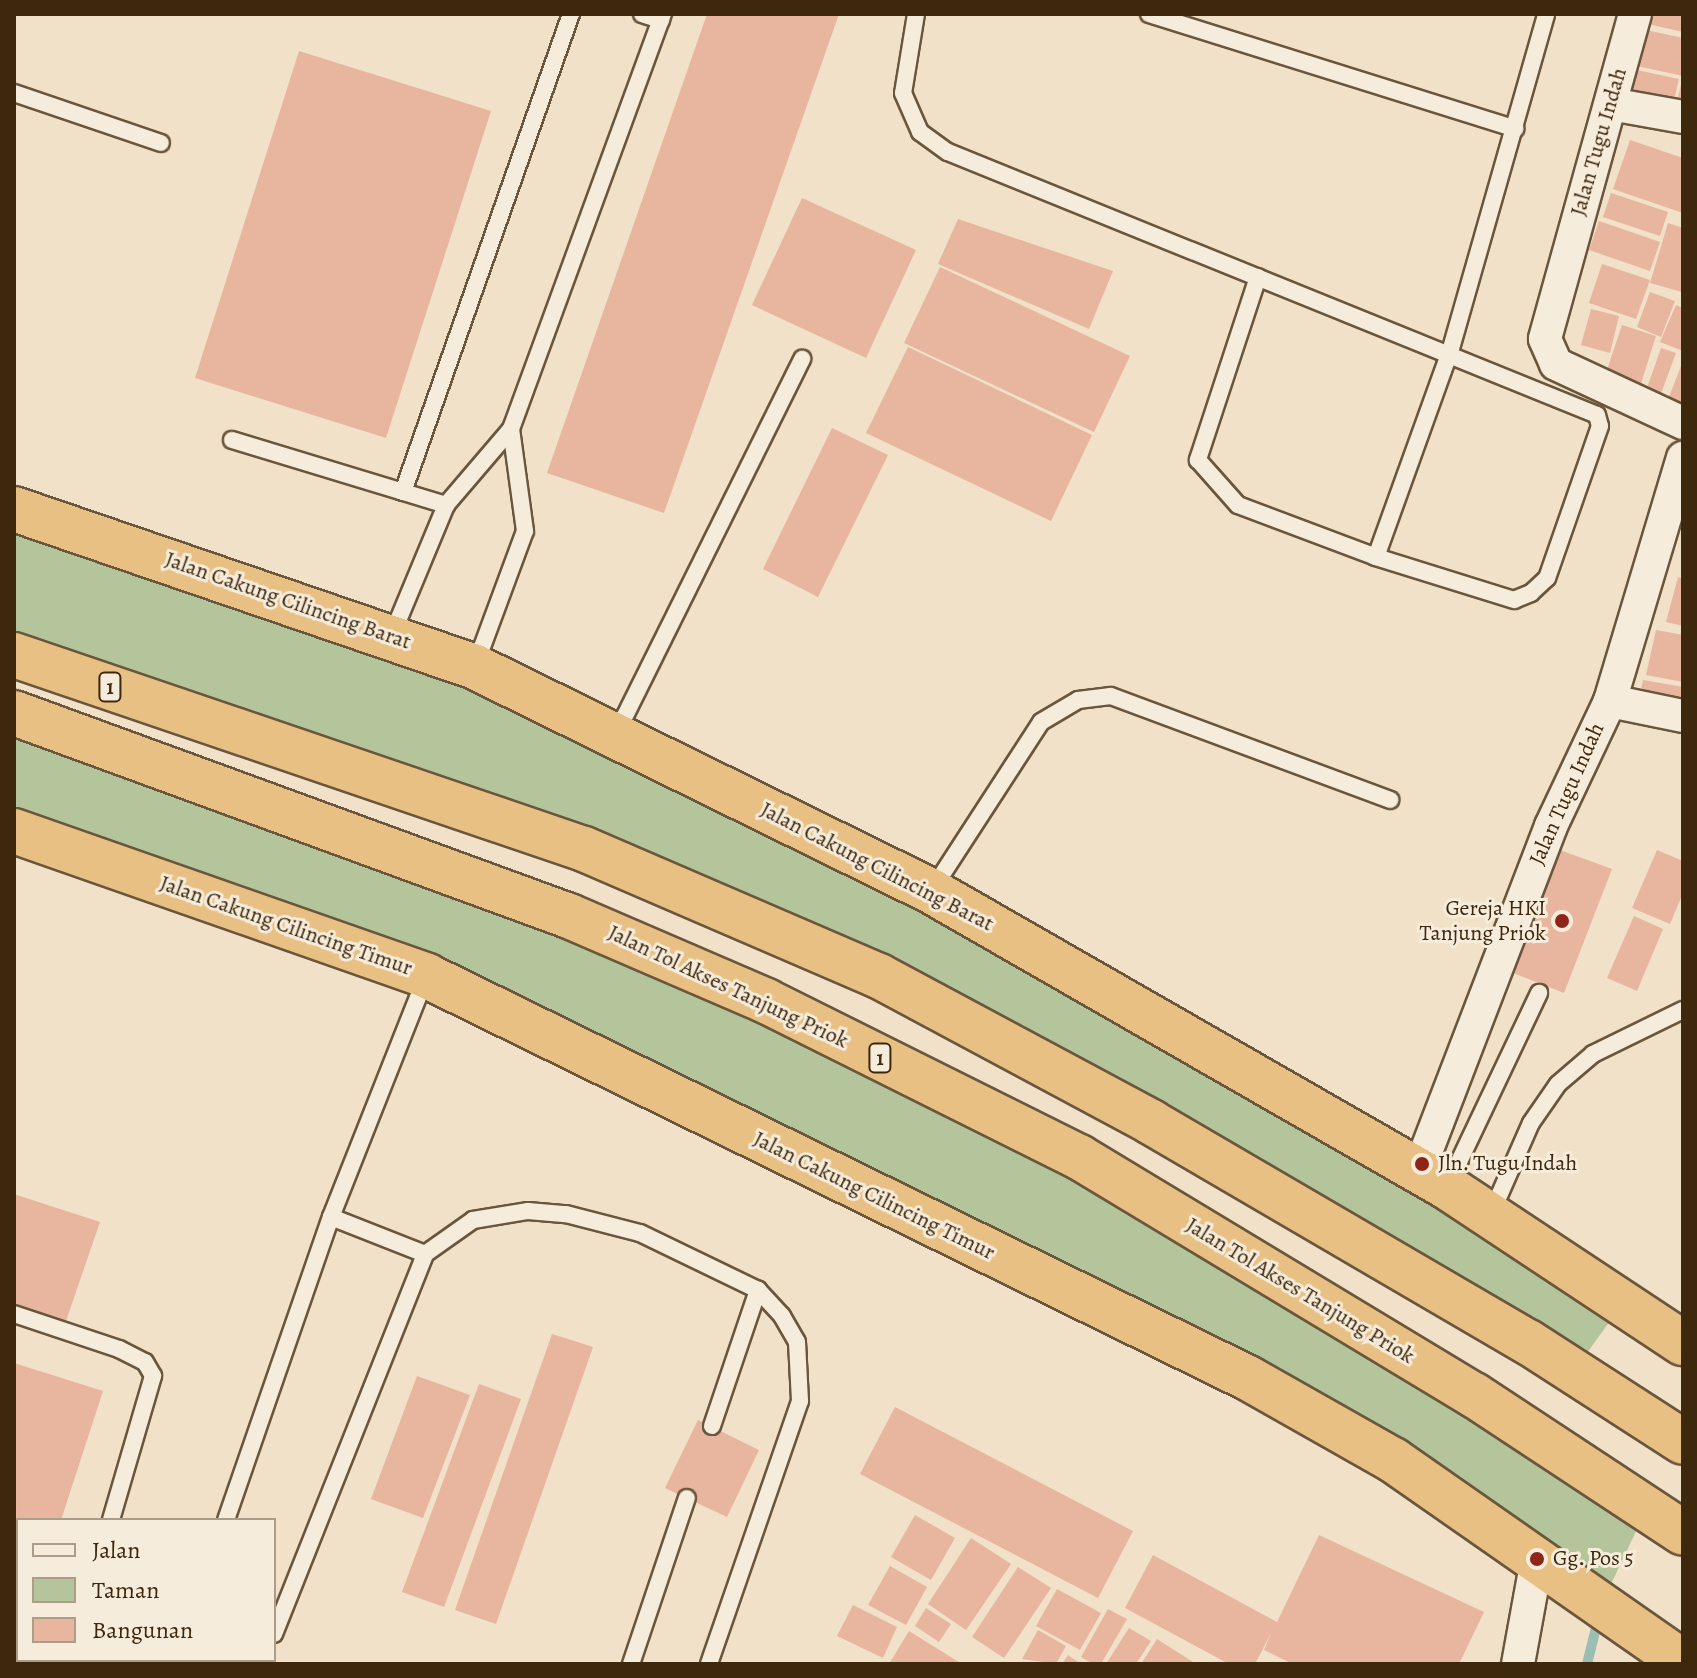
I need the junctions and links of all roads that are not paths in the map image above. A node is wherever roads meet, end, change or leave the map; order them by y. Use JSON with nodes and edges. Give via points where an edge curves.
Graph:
{"nodes":[{"id":1,"x":571,"y":14,"type":"edge"},
{"id":2,"x":642,"y":14,"type":"edge"},
{"id":3,"x":916,"y":14,"type":"edge"},
{"id":4,"x":1149,"y":14,"type":"edge"},
{"id":5,"x":1546,"y":14,"type":"edge"},
{"id":6,"x":1635,"y":14,"type":"edge"},
{"id":7,"x":662,"y":17,"type":"edge"},
{"id":8,"x":14,"y":93,"type":"edge"},
{"id":9,"x":1611,"y":104,"type":"junction"},
{"id":10,"x":1683,"y":117,"type":"edge"},
{"id":11,"x":1515,"y":129,"type":"junction"},
{"id":12,"x":161,"y":143,"type":"dead end"},
{"id":13,"x":1258,"y":277,"type":"junction"},
{"id":14,"x":1450,"y":352,"type":"junction"},
{"id":15,"x":802,"y":359,"type":"dead end"},
{"id":16,"x":1683,"y":423,"type":"edge"},
{"id":17,"x":511,"y":429,"type":"junction"},
{"id":18,"x":232,"y":440,"type":"dead end"},
{"id":19,"x":1683,"y":458,"type":"edge"},
{"id":20,"x":403,"y":492,"type":"junction"},
{"id":21,"x":446,"y":505,"type":"junction"},
{"id":22,"x":14,"y":509,"type":"edge"},
{"id":23,"x":1376,"y":557,"type":"junction"},
{"id":24,"x":392,"y":635,"type":"junction"},
{"id":25,"x":14,"y":655,"type":"edge"},
{"id":26,"x":475,"y":667,"type":"junction"},
{"id":27,"x":1610,"y":701,"type":"junction"},
{"id":28,"x":14,"y":713,"type":"edge"},
{"id":29,"x":1683,"y":716,"type":"edge"},
{"id":30,"x":615,"y":735,"type":"junction"},
{"id":31,"x":1390,"y":800,"type":"dead end"},
{"id":32,"x":14,"y":831,"type":"edge"},
{"id":33,"x":931,"y":891,"type":"junction"},
{"id":34,"x":427,"y":976,"type":"junction"},
{"id":35,"x":1539,"y":993,"type":"dead end"},
{"id":36,"x":1683,"y":1010,"type":"edge"},
{"id":37,"x":1433,"y":1179,"type":"junction"},
{"id":38,"x":1491,"y":1214,"type":"junction"},
{"id":39,"x":331,"y":1217,"type":"junction"},
{"id":40,"x":425,"y":1254,"type":"junction"},
{"id":41,"x":758,"y":1290,"type":"junction"},
{"id":42,"x":14,"y":1314,"type":"edge"},
{"id":43,"x":1683,"y":1343,"type":"edge"},
{"id":44,"x":712,"y":1426,"type":"dead end"},
{"id":45,"x":1683,"y":1442,"type":"edge"},
{"id":46,"x":687,"y":1498,"type":"dead end"},
{"id":47,"x":112,"y":1518,"type":"edge"},
{"id":48,"x":227,"y":1518,"type":"edge"},
{"id":49,"x":1683,"y":1533,"type":"edge"},
{"id":50,"x":1544,"y":1564,"type":"junction"},
{"id":51,"x":276,"y":1629,"type":"edge"},
{"id":52,"x":1683,"y":1662,"type":"edge"},
{"id":53,"x":631,"y":1664,"type":"edge"},
{"id":54,"x":709,"y":1664,"type":"edge"},
{"id":55,"x":1518,"y":1664,"type":"edge"}],
"edges":[{"from":1,"to":20,"type":"lane"},
{"from":2,"to":7,"type":"lane"},
{"from":3,"to":13,"type":"lane","via":[[903,93],[920,132],[948,152]]},
{"from":4,"to":11,"type":"lane"},
{"from":5,"to":11,"type":"lane"},
{"from":6,"to":9,"type":"street","name":"Jalan Tugu Indah"},
{"from":7,"to":17,"type":"lane"},
{"from":8,"to":12,"type":"lane"},
{"from":9,"to":10,"type":"street"},
{"from":9,"to":16,"type":"street","name":"Jalan Tugu Indah","via":[[1545,339],[1547,353],[1579,378]]},
{"from":11,"to":14,"type":"lane"},
{"from":13,"to":14,"type":"lane"},
{"from":13,"to":23,"type":"lane","via":[[1198,460],[1238,505]]},
{"from":14,"to":23,"type":"lane"},
{"from":14,"to":23,"type":"lane","via":[[1597,415],[1600,426],[1547,578],[1514,600]]},
{"from":15,"to":30,"type":"lane"},
{"from":17,"to":21,"type":"lane"},
{"from":17,"to":26,"type":"lane","via":[[525,531]]},
{"from":18,"to":20,"type":"lane"},
{"from":19,"to":27,"type":"street","name":"Jalan Tugu Indah"},
{"from":20,"to":21,"type":"lane"},
{"from":21,"to":24,"type":"lane"},
{"from":22,"to":24,"type":"highway","name":"Jalan Cakung Cilincing Barat"},
{"from":24,"to":26,"type":"highway","name":"Jalan Cakung Cilincing Barat"},
{"from":25,"to":45,"type":"highway","number":"1","via":[[584,849],[879,976],[1178,1138],[1528,1342]]},
{"from":26,"to":30,"type":"highway","name":"Jalan Cakung Cilincing Barat"},
{"from":27,"to":29,"type":"street"},
{"from":27,"to":37,"type":"street","name":"Jalan Tugu Indah","via":[[1551,826]]},
{"from":28,"to":49,"type":"highway","name":"Jalan Tol Akses Tanjung Priok","number":"1","via":[[569,916],[766,1001],[1079,1157],[1474,1395]]},
{"from":30,"to":33,"type":"highway","name":"Jalan Cakung Cilincing Barat"},
{"from":31,"to":33,"type":"lane","via":[[1111,696],[1078,700],[1041,722]]},
{"from":32,"to":34,"type":"highway","name":"Jalan Cakung Cilincing Timur"},
{"from":33,"to":37,"type":"highway","name":"Jalan Cakung Cilincing Barat"},
{"from":34,"to":39,"type":"lane"},
{"from":34,"to":50,"type":"highway","name":"Jalan Cakung Cilincing Timur","via":[[1248,1378],[1393,1460]]},
{"from":35,"to":37,"type":"lane"},
{"from":36,"to":38,"type":"lane","via":[[1593,1054],[1558,1084],[1531,1123]]},
{"from":37,"to":38,"type":"highway","name":"Jalan Cakung Cilincing Barat"},
{"from":38,"to":43,"type":"highway","name":"Jalan Cakung Cilincing Barat"},
{"from":39,"to":40,"type":"lane"},
{"from":39,"to":48,"type":"lane"},
{"from":40,"to":41,"type":"lane","via":[[473,1220],[528,1211],[566,1214],[640,1233]]},
{"from":40,"to":51,"type":"lane"},
{"from":41,"to":44,"type":"lane"},
{"from":41,"to":54,"type":"lane","via":[[797,1342],[800,1401]]},
{"from":42,"to":47,"type":"lane","via":[[119,1349],[145,1362],[153,1376]]},
{"from":46,"to":53,"type":"lane"},
{"from":50,"to":52,"type":"highway","name":"Jalan Cakung Cilincing Timur"},
{"from":50,"to":55,"type":"street"}]}
